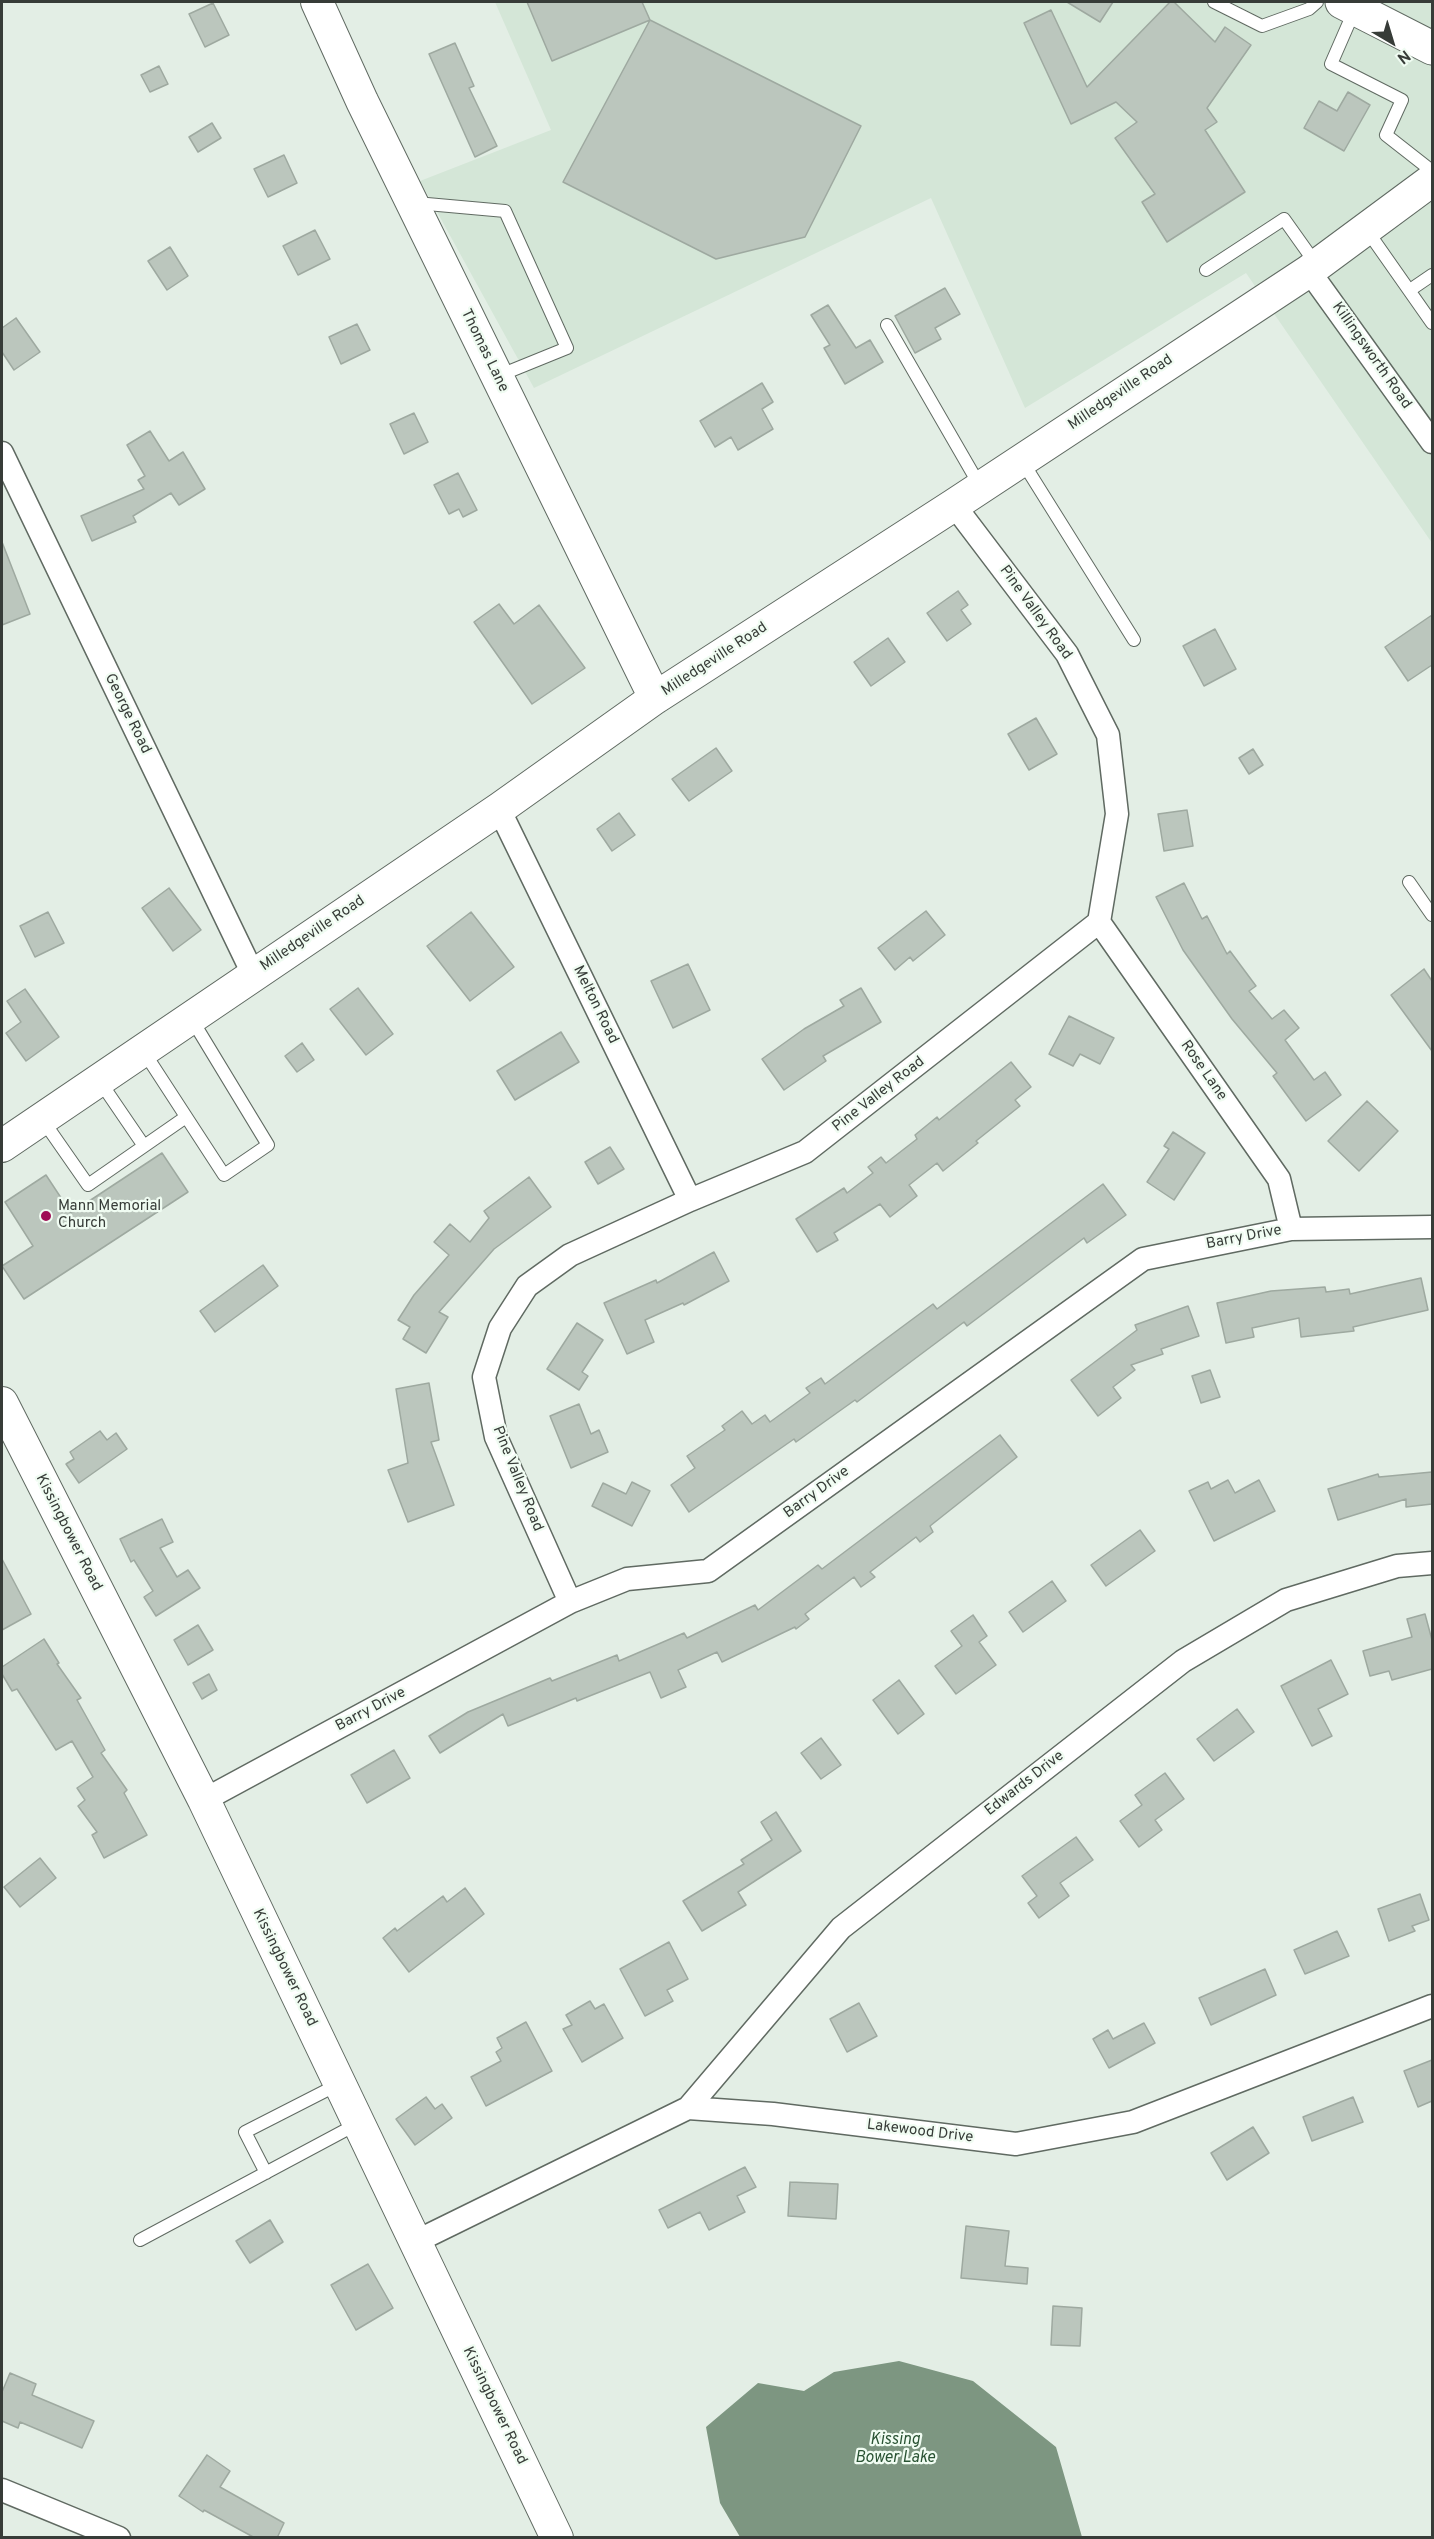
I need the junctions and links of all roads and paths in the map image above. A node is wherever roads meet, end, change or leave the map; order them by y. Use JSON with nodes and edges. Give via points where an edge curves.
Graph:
{"nodes":[{"id":1,"x":317,"y":2,"type":"edge"},
{"id":2,"x":1214,"y":2,"type":"edge"},
{"id":3,"x":1317,"y":2,"type":"edge"},
{"id":4,"x":1348,"y":5,"type":"edge"},
{"id":5,"x":1432,"y":48,"type":"edge"},
{"id":6,"x":1432,"y":171,"type":"edge"},
{"id":7,"x":1432,"y":180,"type":"edge"},
{"id":8,"x":411,"y":202,"type":"junction"},
{"id":9,"x":1366,"y":229,"type":"junction"},
{"id":10,"x":1313,"y":268,"type":"junction"},
{"id":11,"x":1206,"y":270,"type":"dead end"},
{"id":12,"x":1432,"y":275,"type":"edge"},
{"id":13,"x":1410,"y":290,"type":"junction"},
{"id":14,"x":1432,"y":322,"type":"edge"},
{"id":15,"x":887,"y":325,"type":"dead end"},
{"id":16,"x":497,"y":377,"type":"junction"},
{"id":17,"x":1432,"y":442,"type":"edge"},
{"id":18,"x":2,"y":453,"type":"edge"},
{"id":19,"x":1022,"y":460,"type":"junction"},
{"id":20,"x":981,"y":487,"type":"junction"},
{"id":21,"x":954,"y":505,"type":"junction"},
{"id":22,"x":1134,"y":640,"type":"dead end"},
{"id":23,"x":655,"y":698,"type":"junction"},
{"id":24,"x":499,"y":809,"type":"junction"},
{"id":25,"x":1409,"y":882,"type":"dead end"},
{"id":26,"x":1432,"y":915,"type":"edge"},
{"id":27,"x":1099,"y":922,"type":"junction"},
{"id":28,"x":253,"y":974,"type":"junction"},
{"id":29,"x":191,"y":1017,"type":"junction"},
{"id":30,"x":142,"y":1050,"type":"junction"},
{"id":31,"x":99,"y":1080,"type":"junction"},
{"id":32,"x":186,"y":1117,"type":"junction"},
{"id":33,"x":42,"y":1119,"type":"junction"},
{"id":34,"x":2,"y":1146,"type":"edge"},
{"id":35,"x":144,"y":1146,"type":"junction"},
{"id":36,"x":690,"y":1200,"type":"junction"},
{"id":37,"x":1432,"y":1227,"type":"edge"},
{"id":38,"x":1291,"y":1229,"type":"junction"},
{"id":39,"x":2,"y":1403,"type":"edge"},
{"id":40,"x":1432,"y":1563,"type":"edge"},
{"id":41,"x":570,"y":1602,"type":"junction"},
{"id":42,"x":204,"y":1800,"type":"junction"},
{"id":43,"x":1432,"y":2006,"type":"edge"},
{"id":44,"x":339,"y":2084,"type":"junction"},
{"id":45,"x":688,"y":2109,"type":"junction"},
{"id":46,"x":358,"y":2123,"type":"junction"},
{"id":47,"x":266,"y":2173,"type":"junction"},
{"id":48,"x":140,"y":2240,"type":"dead end"},
{"id":49,"x":415,"y":2242,"type":"junction"},
{"id":50,"x":2,"y":2490,"type":"edge"},
{"id":51,"x":96,"y":2533,"type":"edge"},
{"id":52,"x":119,"y":2538,"type":"edge"},
{"id":53,"x":557,"y":2538,"type":"edge"}],
"edges":[{"from":1,"to":8,"type":"street","name":"Thomas Lane"},
{"from":2,"to":3,"type":"lane","via":[[1262,26],[1309,9]]},
{"from":4,"to":5,"type":"highway"},
{"from":4,"to":6,"type":"lane","via":[[1331,64],[1402,100],[1386,135]]},
{"from":7,"to":9,"type":"street","name":"Milledgeville Road"},
{"from":8,"to":16,"type":"street","name":"Thomas Lane"},
{"from":8,"to":16,"type":"lane","via":[[505,210],[567,348]]},
{"from":9,"to":10,"type":"street","name":"Milledgeville Road"},
{"from":9,"to":13,"type":"lane"},
{"from":10,"to":11,"type":"lane","via":[[1284,219]]},
{"from":10,"to":17,"type":"street","name":"Killingsworth Road"},
{"from":10,"to":19,"type":"street","name":"Milledgeville Road"},
{"from":12,"to":13,"type":"lane"},
{"from":13,"to":14,"type":"lane"},
{"from":15,"to":20,"type":"lane"},
{"from":16,"to":23,"type":"street","name":"Thomas Lane"},
{"from":18,"to":28,"type":"street","name":"George Road"},
{"from":19,"to":20,"type":"street","name":"Milledgeville Road"},
{"from":19,"to":22,"type":"lane"},
{"from":20,"to":21,"type":"street","name":"Milledgeville Road"},
{"from":21,"to":23,"type":"street","name":"Milledgeville Road"},
{"from":21,"to":27,"type":"street","name":"Pine Valley Road","via":[[1067,654],[1108,735],[1117,814]]},
{"from":23,"to":24,"type":"street","name":"Milledgeville Road"},
{"from":24,"to":28,"type":"street","name":"Milledgeville Road"},
{"from":24,"to":36,"type":"street","name":"Melton Road"},
{"from":25,"to":26,"type":"lane"},
{"from":27,"to":36,"type":"street","name":"Pine Valley Road","via":[[806,1152]]},
{"from":27,"to":38,"type":"street","name":"Rose Lane","via":[[1279,1179]]},
{"from":28,"to":29,"type":"street","name":"Milledgeville Road"},
{"from":29,"to":30,"type":"street","name":"Milledgeville Road"},
{"from":29,"to":32,"type":"lane","via":[[268,1145],[224,1175]]},
{"from":30,"to":31,"type":"street","name":"Milledgeville Road"},
{"from":30,"to":32,"type":"lane"},
{"from":31,"to":33,"type":"street","name":"Milledgeville Road"},
{"from":31,"to":35,"type":"lane"},
{"from":32,"to":35,"type":"lane"},
{"from":33,"to":34,"type":"street","name":"Milledgeville Road"},
{"from":33,"to":35,"type":"lane","via":[[88,1185]]},
{"from":36,"to":41,"type":"street","name":"Pine Valley Road","via":[[570,1255],[527,1286],[500,1328],[484,1377],[496,1437]]},
{"from":37,"to":38,"type":"street","name":"Barry Drive"},
{"from":38,"to":41,"type":"street","name":"Barry Drive","via":[[1143,1259],[708,1571],[627,1579]]},
{"from":39,"to":42,"type":"street","name":"Kissingbower Road"},
{"from":40,"to":45,"type":"street","name":"Edwards Drive","via":[[1397,1566],[1286,1600],[1183,1661],[841,1928]]},
{"from":41,"to":42,"type":"street","name":"Barry Drive"},
{"from":42,"to":44,"type":"street","name":"Kissingbower Road"},
{"from":43,"to":45,"type":"street","name":"Lakewood Drive","via":[[1133,2122],[1016,2144],[773,2114]]},
{"from":44,"to":46,"type":"street","name":"Kissingbower Road"},
{"from":44,"to":47,"type":"lane","via":[[244,2132]]},
{"from":45,"to":49,"type":"street","name":"Lakewood Drive"},
{"from":46,"to":47,"type":"lane"},
{"from":46,"to":49,"type":"street","name":"Kissingbower Road"},
{"from":47,"to":48,"type":"lane"},
{"from":49,"to":53,"type":"street","name":"Kissingbower Road"},
{"from":50,"to":51,"type":"street"},
{"from":51,"to":52,"type":"street"}]}
